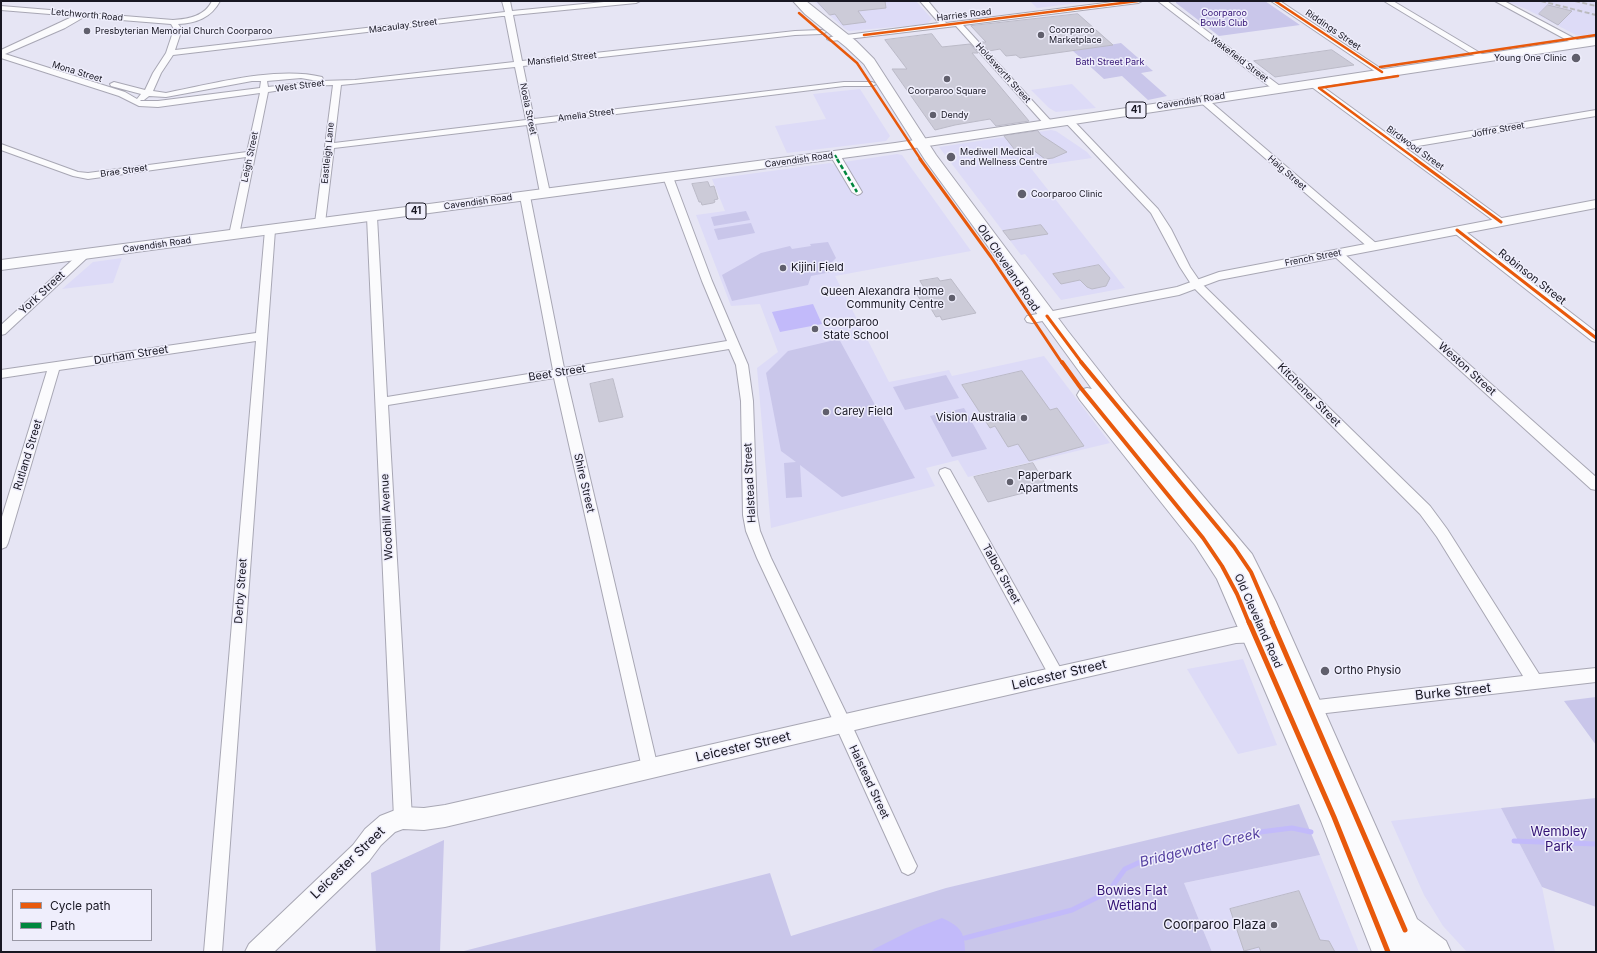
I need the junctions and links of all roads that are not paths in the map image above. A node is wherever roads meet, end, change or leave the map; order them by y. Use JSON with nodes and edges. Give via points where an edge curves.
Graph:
{"nodes":[{"id":1,"x":216,"y":1,"type":"edge"},
{"id":2,"x":506,"y":1,"type":"edge"},
{"id":3,"x":636,"y":1,"type":"edge"},
{"id":4,"x":787,"y":1,"type":"edge"},
{"id":5,"x":799,"y":1,"type":"edge"},
{"id":6,"x":924,"y":1,"type":"edge"},
{"id":7,"x":1138,"y":1,"type":"edge"},
{"id":8,"x":1162,"y":1,"type":"edge"},
{"id":9,"x":1275,"y":1,"type":"edge"},
{"id":10,"x":1388,"y":1,"type":"edge"},
{"id":11,"x":1499,"y":1,"type":"edge"},
{"id":12,"x":1,"y":8,"type":"edge"},
{"id":13,"x":509,"y":14,"type":"junction"},
{"id":14,"x":82,"y":15,"type":"junction"},
{"id":15,"x":173,"y":22,"type":"junction"},
{"id":16,"x":958,"y":24,"type":"junction"},
{"id":17,"x":944,"y":25,"type":"junction"},
{"id":18,"x":864,"y":35,"type":"joint"},
{"id":19,"x":833,"y":36,"type":"junction"},
{"id":20,"x":1590,"y":43,"type":"edge"},
{"id":21,"x":3,"y":53,"type":"edge"},
{"id":22,"x":170,"y":53,"type":"junction"},
{"id":23,"x":1483,"y":57,"type":"junction"},
{"id":24,"x":518,"y":64,"type":"junction"},
{"id":25,"x":1382,"y":72,"type":"junction"},
{"id":26,"x":264,"y":78,"type":"junction"},
{"id":27,"x":869,"y":81,"type":"junction"},
{"id":28,"x":333,"y":82,"type":"junction"},
{"id":29,"x":1312,"y":83,"type":"junction"},
{"id":30,"x":1277,"y":88,"type":"junction"},
{"id":31,"x":264,"y":90,"type":"junction"},
{"id":32,"x":147,"y":93,"type":"junction"},
{"id":33,"x":1202,"y":99,"type":"junction"},
{"id":34,"x":137,"y":102,"type":"junction"},
{"id":35,"x":1596,"y":113,"type":"edge"},
{"id":36,"x":1068,"y":120,"type":"junction"},
{"id":37,"x":531,"y":122,"type":"junction"},
{"id":38,"x":1048,"y":123,"type":"junction"},
{"id":39,"x":915,"y":143,"type":"junction"},
{"id":40,"x":329,"y":146,"type":"junction"},
{"id":41,"x":1399,"y":146,"type":"junction"},
{"id":42,"x":1,"y":147,"type":"edge"},
{"id":43,"x":251,"y":154,"type":"junction"},
{"id":44,"x":835,"y":155,"type":"junction"},
{"id":45,"x":668,"y":177,"type":"junction"},
{"id":46,"x":857,"y":192,"type":"dead end"},
{"id":47,"x":545,"y":193,"type":"junction"},
{"id":48,"x":525,"y":196,"type":"junction"},
{"id":49,"x":1596,"y":204,"type":"edge"},
{"id":50,"x":372,"y":217,"type":"junction"},
{"id":51,"x":1501,"y":222,"type":"junction"},
{"id":52,"x":320,"y":224,"type":"junction"},
{"id":53,"x":270,"y":230,"type":"junction"},
{"id":54,"x":1457,"y":230,"type":"junction"},
{"id":55,"x":234,"y":235,"type":"junction"},
{"id":56,"x":1373,"y":246,"type":"junction"},
{"id":57,"x":1337,"y":253,"type":"junction"},
{"id":58,"x":84,"y":255,"type":"junction"},
{"id":59,"x":1,"y":265,"type":"edge"},
{"id":60,"x":1197,"y":285,"type":"junction"},
{"id":61,"x":1039,"y":317,"type":"junction"},
{"id":62,"x":1596,"y":324,"type":"edge"},
{"id":63,"x":1582,"y":327,"type":"junction"},
{"id":64,"x":1,"y":331,"type":"edge"},
{"id":65,"x":261,"y":336,"type":"junction"},
{"id":66,"x":1596,"y":338,"type":"edge"},
{"id":67,"x":734,"y":344,"type":"junction"},
{"id":68,"x":54,"y":366,"type":"junction"},
{"id":69,"x":558,"y":372,"type":"junction"},
{"id":70,"x":1,"y":374,"type":"edge"},
{"id":71,"x":382,"y":402,"type":"junction"},
{"id":72,"x":946,"y":473,"type":"dead end"},
{"id":73,"x":1596,"y":485,"type":"edge"},
{"id":74,"x":1,"y":543,"type":"edge"},
{"id":75,"x":1266,"y":634,"type":"junction"},
{"id":76,"x":1596,"y":675,"type":"edge"},
{"id":77,"x":1057,"y":676,"type":"junction"},
{"id":78,"x":1535,"y":682,"type":"junction"},
{"id":79,"x":1310,"y":708,"type":"junction"},
{"id":80,"x":843,"y":724,"type":"junction"},
{"id":81,"x":650,"y":768,"type":"junction"},
{"id":82,"x":402,"y":818,"type":"junction"},
{"id":83,"x":908,"y":866,"type":"dead end"},
{"id":84,"x":1403,"y":945,"type":"edge"},
{"id":85,"x":213,"y":952,"type":"edge"},
{"id":86,"x":257,"y":952,"type":"edge"},
{"id":87,"x":1435,"y":952,"type":"edge"}],
"edges":[{"from":1,"to":15,"type":"street","name":"Letchworth Road","via":[[205,15],[187,21]]},
{"from":2,"to":13,"type":"street","name":"Noela Street"},
{"from":3,"to":13,"type":"street","name":"Macaulay Street"},
{"from":4,"to":19,"type":"highway","name":"Old Cleveland Road"},
{"from":5,"to":19,"type":"highway","name":"Old Cleveland Road"},
{"from":6,"to":17,"type":"street"},
{"from":7,"to":16,"type":"street","name":"Harries Road"},
{"from":8,"to":30,"type":"street","name":"Wakefield Street"},
{"from":9,"to":25,"type":"street","name":"Riddings Street"},
{"from":10,"to":23,"type":"street"},
{"from":11,"to":20,"type":"street"},
{"from":12,"to":14,"type":"street","name":"Letchworth Road"},
{"from":13,"to":22,"type":"street","name":"Macaulay Street"},
{"from":13,"to":24,"type":"street","name":"Noela Street"},
{"from":14,"to":15,"type":"street","name":"Letchworth Road"},
{"from":14,"to":21,"type":"street"},
{"from":15,"to":22,"type":"street","via":[[178,28]]},
{"from":16,"to":17,"type":"street","name":"Harries Road"},
{"from":16,"to":38,"type":"street","name":"Holdsworth Street"},
{"from":17,"to":18,"type":"street","name":"Harries Road"},
{"from":18,"to":19,"type":"highway"},
{"from":19,"to":24,"type":"street","name":"Mansfield Street","via":[[795,33]]},
{"from":19,"to":27,"type":"highway","name":"Old Cleveland Road","via":[[855,59]]},
{"from":19,"to":39,"type":"highway","name":"Old Cleveland Road","via":[[869,62]]},
{"from":20,"to":23,"type":"main road","name":"Cavendish Road","number":"41"},
{"from":21,"to":32,"type":"street","name":"Mona Street"},
{"from":21,"to":34,"type":"street","name":"Mona Street","via":[[116,92]]},
{"from":22,"to":32,"type":"street"},
{"from":23,"to":25,"type":"main road","name":"Cavendish Road","number":"41"},
{"from":24,"to":28,"type":"street","name":"Mansfield Street"},
{"from":24,"to":37,"type":"street","name":"Noela Street"},
{"from":25,"to":29,"type":"main road","name":"Cavendish Road","number":"41"},
{"from":26,"to":28,"type":"street","name":"West Street","via":[[301,76]]},
{"from":26,"to":31,"type":"street","name":"Leigh Street"},
{"from":26,"to":32,"type":"street","name":"West Street","via":[[246,79],[169,95]]},
{"from":27,"to":37,"type":"street","name":"Amelia Street"},
{"from":27,"to":39,"type":"highway","name":"Old Cleveland Road"},
{"from":28,"to":31,"type":"street","name":"West Street"},
{"from":28,"to":40,"type":"street","name":"Eastleigh Lane"},
{"from":29,"to":30,"type":"main road","name":"Cavendish Road","number":"41"},
{"from":29,"to":41,"type":"street","name":"Birdwood Street"},
{"from":30,"to":33,"type":"main road","name":"Cavendish Road","number":"41"},
{"from":31,"to":34,"type":"street","name":"West Street","via":[[165,104]]},
{"from":31,"to":43,"type":"street","name":"Leigh Street"},
{"from":32,"to":34,"type":"street"},
{"from":33,"to":36,"type":"main road","name":"Cavendish Road","number":"41"},
{"from":33,"to":56,"type":"street","name":"Haig Street"},
{"from":35,"to":41,"type":"street","name":"Joffre Street"},
{"from":36,"to":38,"type":"main road","name":"Cavendish Road","number":"41"},
{"from":36,"to":60,"type":"street","name":"Kitchener Street","via":[[1155,211],[1183,265]]},
{"from":37,"to":40,"type":"street","name":"Amelia Street"},
{"from":37,"to":47,"type":"street","name":"Noela Street"},
{"from":38,"to":39,"type":"main road","name":"Cavendish Road","number":"41"},
{"from":39,"to":44,"type":"main road","name":"Cavendish Road","number":"41"},
{"from":39,"to":61,"type":"highway","name":"Old Cleveland Road","via":[[991,257]]},
{"from":40,"to":52,"type":"street","name":"Eastleigh Lane"},
{"from":41,"to":51,"type":"street","name":"Birdwood Street"},
{"from":42,"to":43,"type":"street","name":"Brae Street","via":[[88,176]]},
{"from":43,"to":55,"type":"street","name":"Leigh Street"},
{"from":44,"to":45,"type":"main road","name":"Cavendish Road","number":"41"},
{"from":44,"to":46,"type":"street"},
{"from":45,"to":47,"type":"main road","name":"Cavendish Road","number":"41"},
{"from":45,"to":67,"type":"street","name":"Halstead Street","via":[[706,281]]},
{"from":47,"to":48,"type":"main road","name":"Cavendish Road","number":"41"},
{"from":48,"to":50,"type":"main road","name":"Cavendish Road","number":"41"},
{"from":48,"to":69,"type":"street","name":"Shire Street"},
{"from":49,"to":51,"type":"street","name":"French Street"},
{"from":50,"to":52,"type":"main road","name":"Cavendish Road","number":"41"},
{"from":50,"to":71,"type":"street","name":"Woodhill Avenue"},
{"from":51,"to":54,"type":"street","name":"French Street"},
{"from":52,"to":53,"type":"main road","name":"Cavendish Road","number":"41"},
{"from":53,"to":55,"type":"main road","name":"Cavendish Road","number":"41"},
{"from":53,"to":65,"type":"street","name":"Derby Street"},
{"from":54,"to":56,"type":"street","name":"French Street"},
{"from":54,"to":63,"type":"street","name":"Robinson Street"},
{"from":55,"to":58,"type":"main road","name":"Cavendish Road","number":"41"},
{"from":56,"to":57,"type":"street","name":"French Street"},
{"from":57,"to":60,"type":"street","name":"French Street","via":[[1219,276]]},
{"from":57,"to":73,"type":"street","name":"Weston Street"},
{"from":58,"to":59,"type":"main road","name":"Cavendish Road","number":"41"},
{"from":58,"to":64,"type":"street","name":"York Street"},
{"from":60,"to":61,"type":"street","name":"French Street","via":[[1179,291]]},
{"from":60,"to":78,"type":"street","name":"Kitchener Street","via":[[1425,510]]},
{"from":61,"to":75,"type":"highway","name":"Old Cleveland Road","via":[[1244,561],[1251,572]]},
{"from":62,"to":63,"type":"street"},
{"from":63,"to":66,"type":"street","name":"Robinson Street"},
{"from":65,"to":68,"type":"street","name":"Durham Street"},
{"from":65,"to":85,"type":"street","name":"Derby Street"},
{"from":67,"to":69,"type":"street","name":"Beet Street"},
{"from":67,"to":80,"type":"street","name":"Halstead Street","via":[[742,365],[747,400],[750,515],[753,531]]},
{"from":68,"to":70,"type":"street","name":"Durham Street"},
{"from":68,"to":74,"type":"street","name":"Rutland Street"},
{"from":69,"to":71,"type":"street","name":"Beet Street"},
{"from":69,"to":81,"type":"street","name":"Shire Street"},
{"from":71,"to":82,"type":"street","name":"Woodhill Avenue"},
{"from":72,"to":77,"type":"street","name":"Talbot Street"},
{"from":75,"to":77,"type":"street","name":"Leicester Street","via":[[1236,635]]},
{"from":75,"to":79,"type":"highway","name":"Old Cleveland Road"},
{"from":75,"to":84,"type":"highway","name":"Old Cleveland Road","via":[[1334,817]]},
{"from":76,"to":78,"type":"street","name":"Burke Street"},
{"from":77,"to":80,"type":"street","name":"Leicester Street"},
{"from":78,"to":79,"type":"street","name":"Burke Street"},
{"from":79,"to":84,"type":"highway","name":"Old Cleveland Road"},
{"from":80,"to":81,"type":"street","name":"Leicester Street"},
{"from":80,"to":83,"type":"street","name":"Halstead Street"},
{"from":81,"to":82,"type":"street","name":"Leicester Street","via":[[445,816],[424,819]]},
{"from":82,"to":86,"type":"street","name":"Leicester Street","via":[[388,824],[373,837],[361,853]]},
{"from":84,"to":87,"type":"highway"}]}
